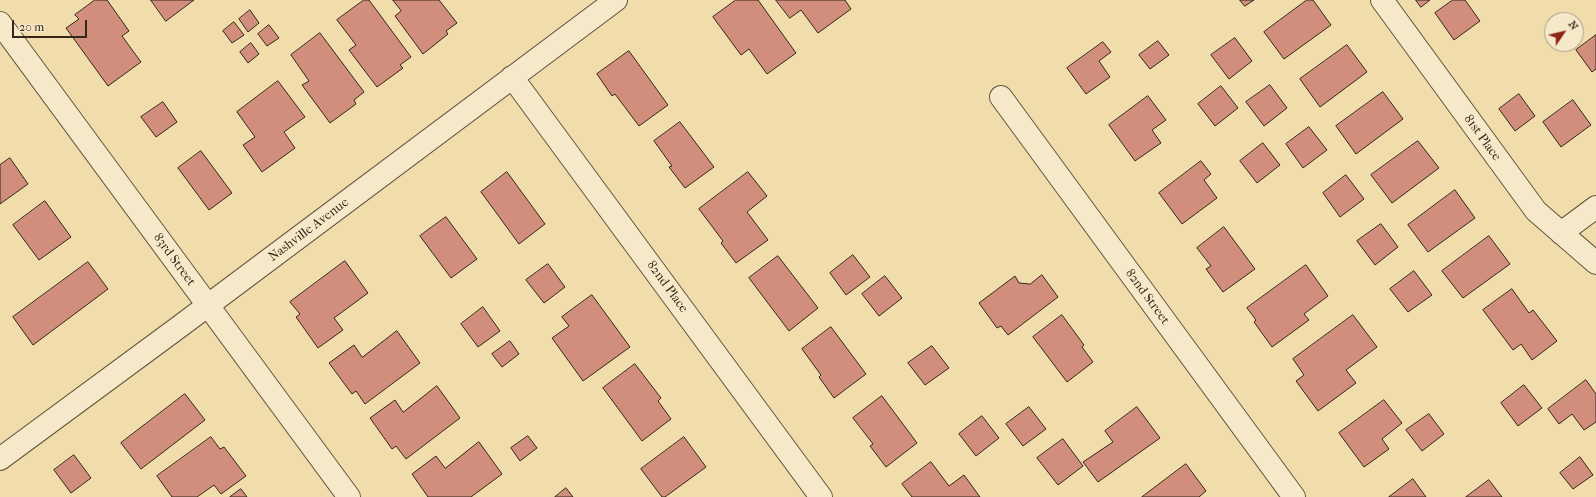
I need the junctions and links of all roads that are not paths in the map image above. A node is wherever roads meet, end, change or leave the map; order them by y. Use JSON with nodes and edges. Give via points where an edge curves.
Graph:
{"nodes":[{"id":1,"x":616,"y":0,"type":"edge"},
{"id":2,"x":1382,"y":0,"type":"edge"},
{"id":3,"x":0,"y":23,"type":"edge"},
{"id":4,"x":512,"y":77,"type":"junction"},
{"id":5,"x":1001,"y":97,"type":"dead end"},
{"id":6,"x":1596,"y":207,"type":"edge"},
{"id":7,"x":1561,"y":233,"type":"junction"},
{"id":8,"x":1596,"y":263,"type":"edge"},
{"id":9,"x":208,"y":306,"type":"junction"},
{"id":10,"x":0,"y":459,"type":"edge"},
{"id":11,"x":349,"y":497,"type":"edge"},
{"id":12,"x":821,"y":497,"type":"edge"},
{"id":13,"x":1294,"y":497,"type":"edge"}],
"edges":[{"from":1,"to":4,"type":"street","name":"Nashville Avenue"},
{"from":2,"to":7,"type":"street","name":"81st Place","via":[[1536,211]]},
{"from":3,"to":9,"type":"street","name":"83rd Street"},
{"from":4,"to":9,"type":"street","name":"Nashville Avenue"},
{"from":4,"to":12,"type":"street","name":"82nd Place"},
{"from":5,"to":13,"type":"street","name":"82nd Street"},
{"from":6,"to":7,"type":"street"},
{"from":7,"to":8,"type":"street","name":"81st Place"},
{"from":9,"to":10,"type":"street","name":"Nashville Avenue"},
{"from":9,"to":11,"type":"street","name":"83rd Street"}]}
